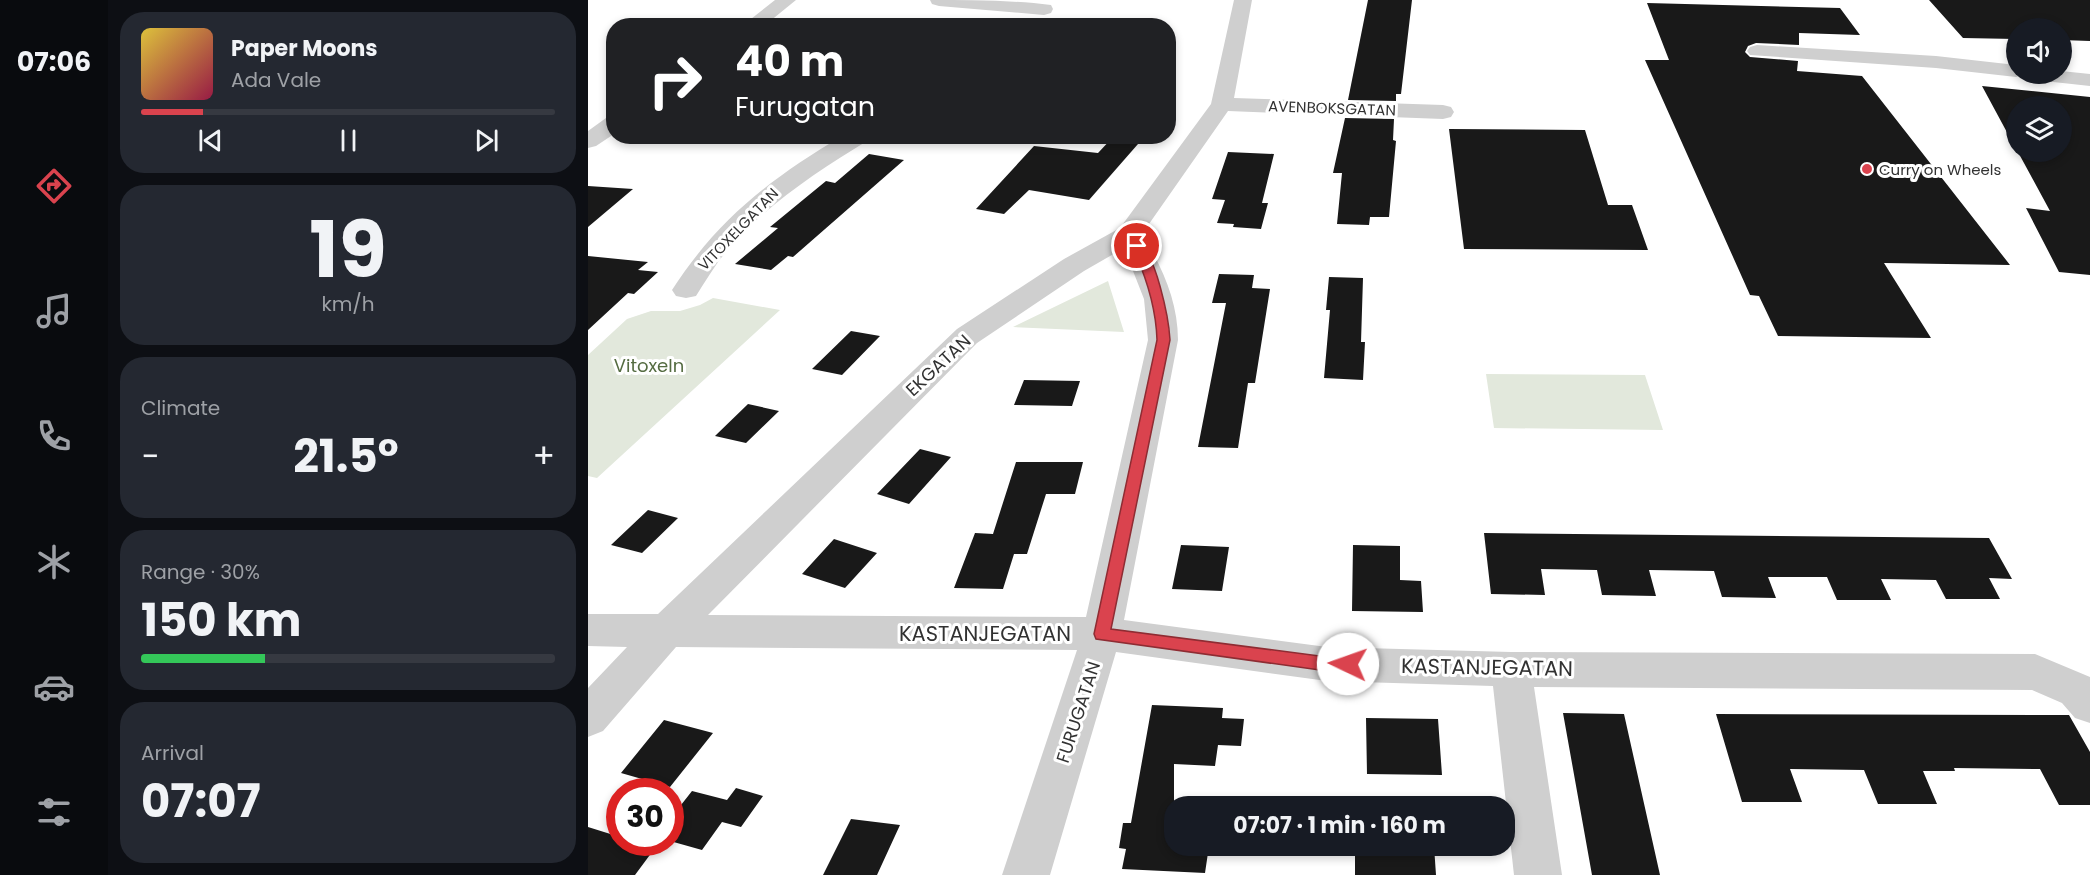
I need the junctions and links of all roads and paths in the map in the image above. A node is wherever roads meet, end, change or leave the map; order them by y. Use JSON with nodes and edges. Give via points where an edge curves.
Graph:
{"nodes":[{"id":1,"x":787,"y":0,"type":"edge"},
{"id":2,"x":939,"y":0,"type":"edge"},
{"id":3,"x":1243,"y":0,"type":"edge"},
{"id":4,"x":1049,"y":4,"type":"edge"},
{"id":5,"x":763,"y":18,"type":"edge"},
{"id":6,"x":1034,"y":18,"type":"edge"},
{"id":7,"x":1757,"y":51,"type":"dead end"},
{"id":8,"x":2006,"y":70,"type":"edge"},
{"id":9,"x":2072,"y":78,"type":"edge"},
{"id":10,"x":2090,"y":80,"type":"edge"},
{"id":11,"x":1222,"y":104,"type":"junction"},
{"id":12,"x":1443,"y":112,"type":"dead end"},
{"id":13,"x":606,"y":129,"type":"edge"},
{"id":14,"x":588,"y":141,"type":"edge"},
{"id":15,"x":845,"y":144,"type":"edge"},
{"id":16,"x":1130,"y":234,"type":"junction"},
{"id":17,"x":686,"y":290,"type":"dead end"},
{"id":18,"x":588,"y":630,"type":"edge"},
{"id":19,"x":666,"y":631,"type":"junction"},
{"id":20,"x":1102,"y":634,"type":"junction"},
{"id":21,"x":1510,"y":669,"type":"junction"},
{"id":22,"x":2090,"y":705,"type":"edge"},
{"id":23,"x":588,"y":718,"type":"edge"},
{"id":24,"x":1026,"y":875,"type":"edge"},
{"id":25,"x":1538,"y":875,"type":"edge"}],
"edges":[{"from":1,"to":5,"type":"street"},
{"from":2,"to":4,"type":"street"},
{"from":3,"to":11,"type":"street","name":"EKGATAN"},
{"from":4,"to":6,"type":"street"},
{"from":7,"to":8,"type":"street"},
{"from":9,"to":10,"type":"street"},
{"from":11,"to":12,"type":"street","name":"AVENBOKSGATAN"},
{"from":11,"to":16,"type":"street","name":"EKGATAN"},
{"from":13,"to":14,"type":"street"},
{"from":15,"to":17,"type":"street","name":"VITOXELGATAN","via":[[771,192],[701,263]]},
{"from":16,"to":19,"type":"street","name":"EKGATAN","via":[[1074,265],[967,336]]},
{"from":16,"to":20,"type":"street","name":"FURUGATAN","via":[[1150,273],[1164,329]]},
{"from":18,"to":19,"type":"street","name":"KASTANJEGATAN"},
{"from":19,"to":20,"type":"street","name":"KASTANJEGATAN"},
{"from":19,"to":23,"type":"street","name":"EKGATAN"},
{"from":20,"to":21,"type":"street","name":"KASTANJEGATAN","via":[[1327,664]]},
{"from":20,"to":24,"type":"street","name":"FURUGATAN"},
{"from":21,"to":22,"type":"street","name":"KASTANJEGATAN","via":[[2036,672],[2077,690]]},
{"from":21,"to":25,"type":"street"}]}
